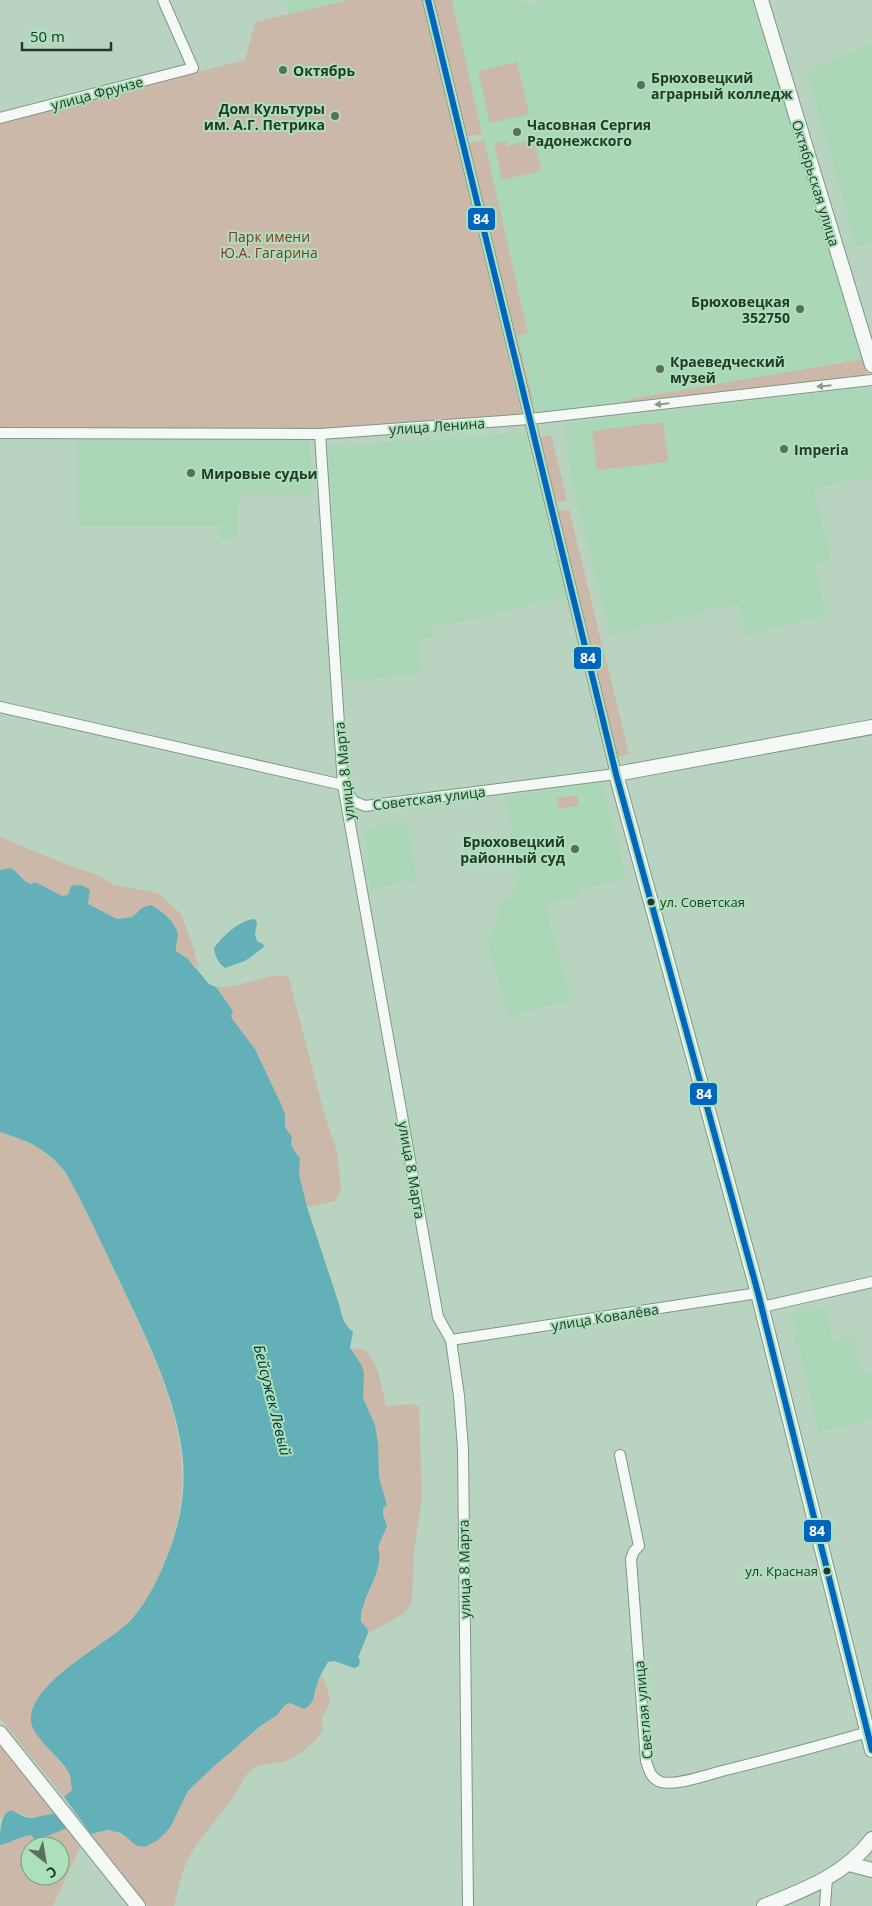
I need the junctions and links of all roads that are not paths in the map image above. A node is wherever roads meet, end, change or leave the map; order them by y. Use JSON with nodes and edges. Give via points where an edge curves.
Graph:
{"nodes":[{"id":1,"x":163,"y":0,"type":"edge"},
{"id":2,"x":428,"y":0,"type":"edge"},
{"id":3,"x":761,"y":0,"type":"edge"},
{"id":4,"x":0,"y":118,"type":"edge"},
{"id":5,"x":872,"y":366,"type":"edge"},
{"id":6,"x":872,"y":380,"type":"edge"},
{"id":7,"x":530,"y":419,"type":"junction"},
{"id":8,"x":0,"y":433,"type":"edge"},
{"id":9,"x":320,"y":434,"type":"junction"},
{"id":10,"x":0,"y":707,"type":"edge"},
{"id":11,"x":872,"y":727,"type":"edge"},
{"id":12,"x":616,"y":774,"type":"junction"},
{"id":13,"x":343,"y":785,"type":"junction"},
{"id":14,"x":872,"y":1282,"type":"edge"},
{"id":15,"x":758,"y":1293,"type":"junction"},
{"id":16,"x":762,"y":1307,"type":"junction"},
{"id":17,"x":451,"y":1340,"type":"junction"},
{"id":18,"x":620,"y":1454,"type":"dead end"},
{"id":19,"x":868,"y":1732,"type":"junction"},
{"id":20,"x":0,"y":1733,"type":"edge"},
{"id":21,"x":872,"y":1750,"type":"edge"},
{"id":22,"x":872,"y":1839,"type":"edge"},
{"id":23,"x":849,"y":1864,"type":"junction"},
{"id":24,"x":872,"y":1870,"type":"edge"},
{"id":25,"x":827,"y":1878,"type":"junction"},
{"id":26,"x":138,"y":1906,"type":"edge"},
{"id":27,"x":468,"y":1906,"type":"edge"},
{"id":28,"x":764,"y":1906,"type":"edge"},
{"id":29,"x":826,"y":1906,"type":"edge"}],
"edges":[{"from":1,"to":4,"type":"street","name":"улица Фрунзе","via":[[193,68]]},
{"from":2,"to":7,"type":"street"},
{"from":3,"to":5,"type":"street","name":"Октябрьская улица"},
{"from":6,"to":7,"type":"street","name":"улица Ленина","one_way":true},
{"from":7,"to":9,"type":"street","name":"улица Ленина"},
{"from":7,"to":12,"type":"street"},
{"from":8,"to":9,"type":"street","name":"улица Ленина"},
{"from":9,"to":13,"type":"street","name":"улица 8 Марта"},
{"from":10,"to":13,"type":"street"},
{"from":11,"to":12,"type":"street","name":"Советская улица"},
{"from":12,"to":13,"type":"street","name":"Советская улица","via":[[365,806],[353,801]]},
{"from":12,"to":15,"type":"street"},
{"from":13,"to":17,"type":"street","name":"улица 8 Марта","via":[[438,1317]]},
{"from":14,"to":16,"type":"street"},
{"from":15,"to":16,"type":"street"},
{"from":15,"to":17,"type":"street","name":"улица Ковалёва"},
{"from":16,"to":19,"type":"street"},
{"from":17,"to":27,"type":"street","name":"улица 8 Марта","via":[[462,1449]]},
{"from":18,"to":19,"type":"street","name":"Светлая улица","via":[[639,1546],[631,1559],[646,1761],[655,1780],[675,1782],[706,1776]]},
{"from":19,"to":21,"type":"street"},
{"from":20,"to":26,"type":"street"},
{"from":22,"to":23,"type":"street"},
{"from":23,"to":24,"type":"street"},
{"from":23,"to":25,"type":"street"},
{"from":25,"to":28,"type":"street"},
{"from":25,"to":29,"type":"street"}]}
